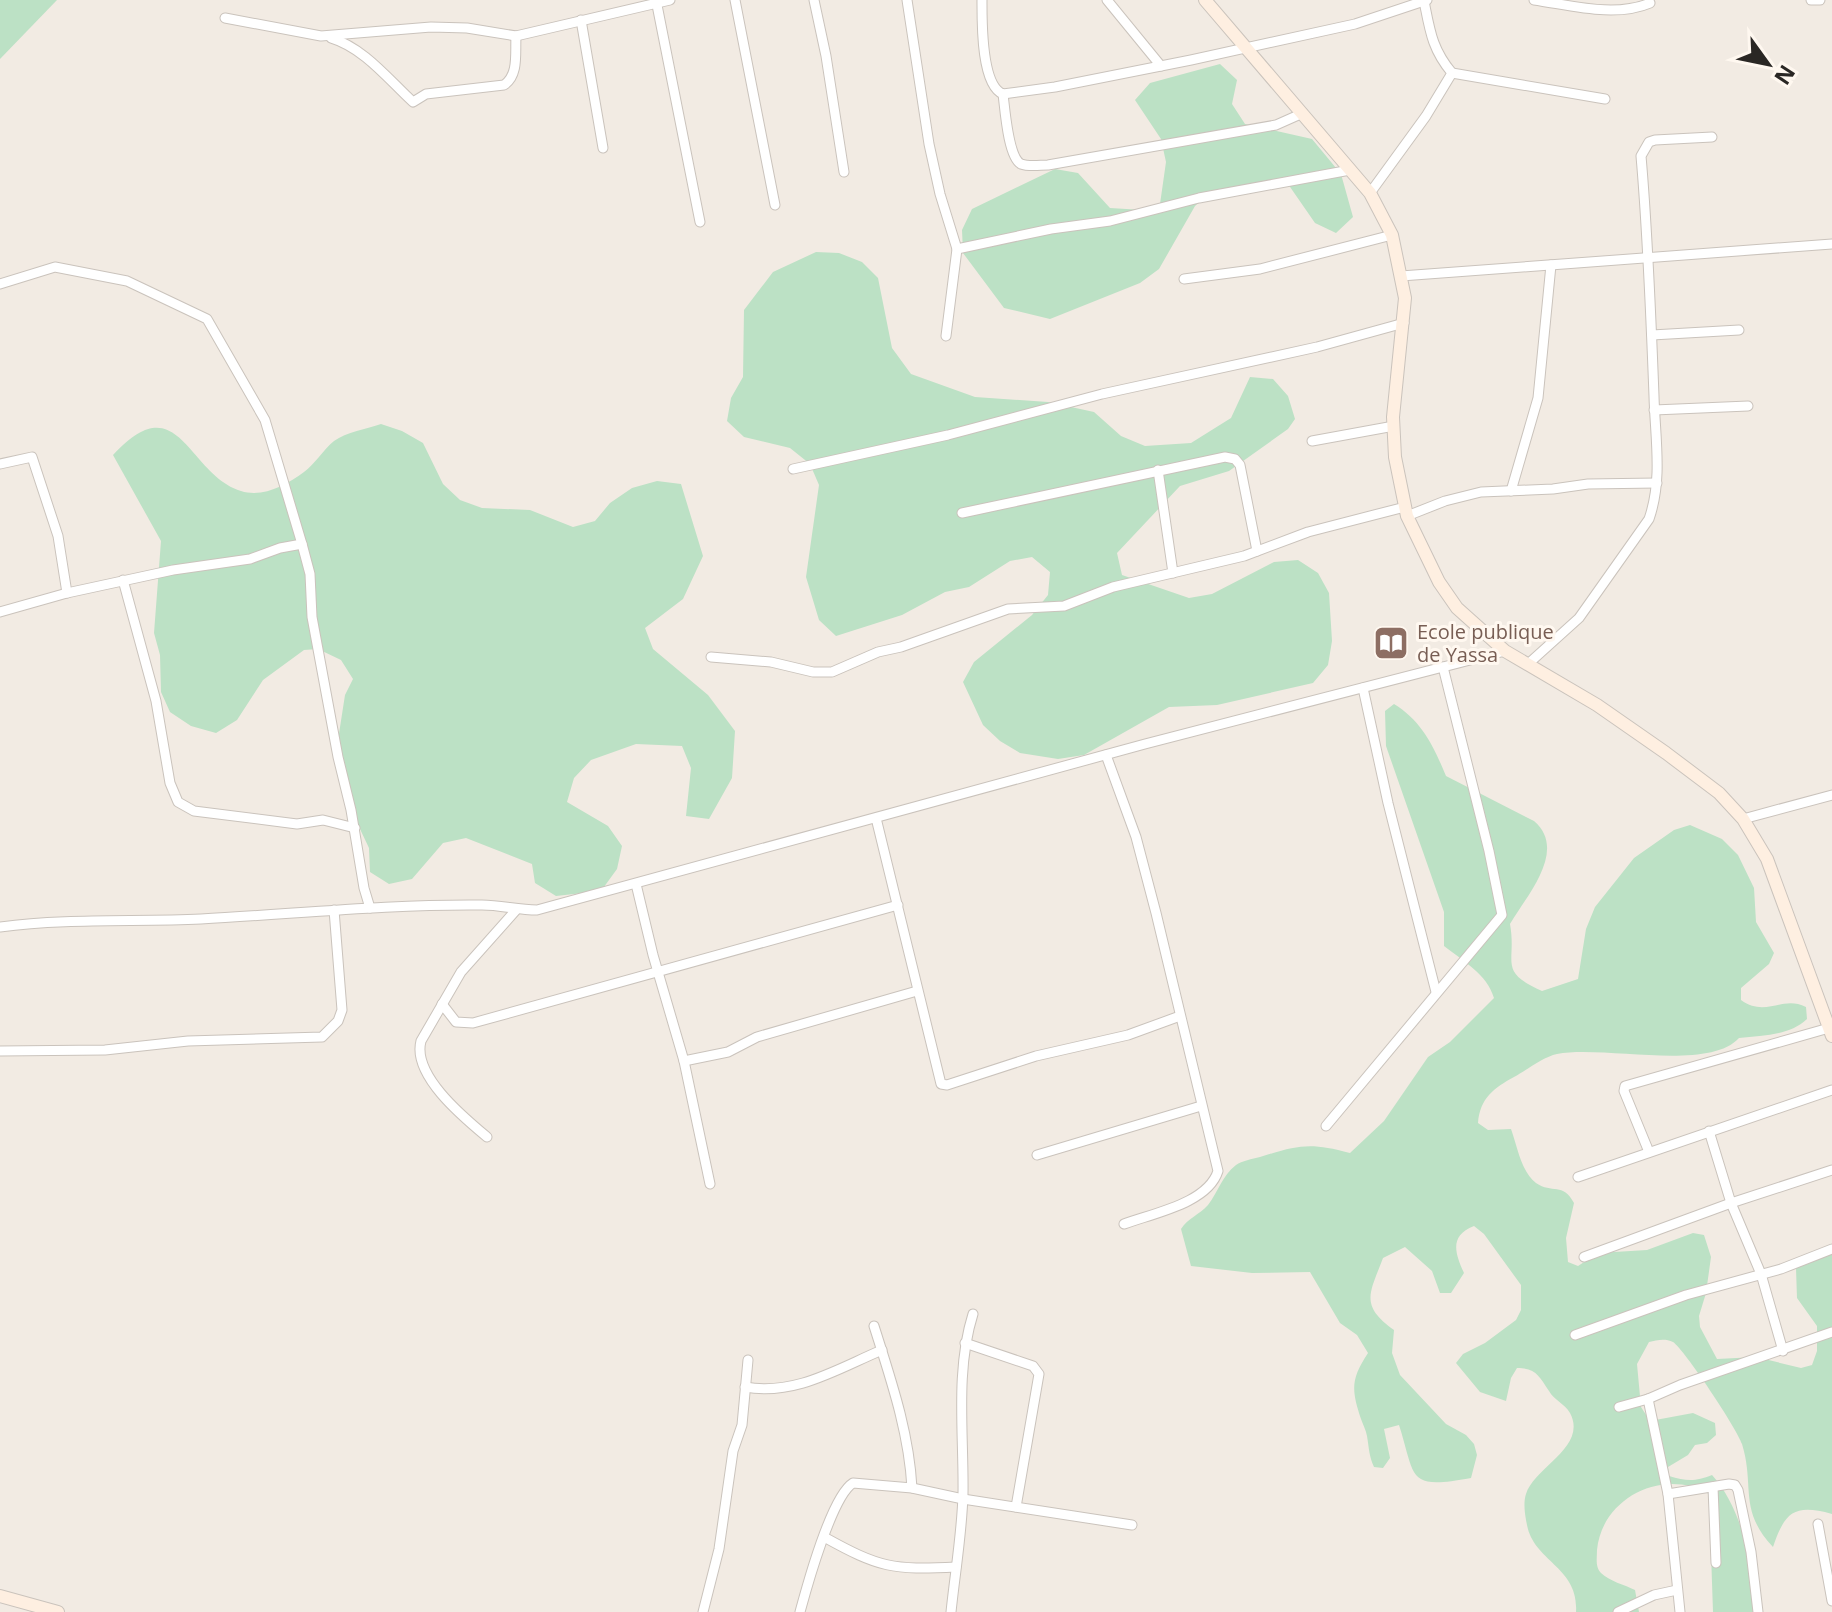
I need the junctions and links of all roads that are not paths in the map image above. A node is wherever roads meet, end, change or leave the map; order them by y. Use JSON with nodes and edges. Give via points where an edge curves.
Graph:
{"nodes":[{"id":1,"x":670,"y":0,"type":"edge"},
{"id":2,"x":735,"y":0,"type":"edge"},
{"id":3,"x":814,"y":0,"type":"edge"},
{"id":4,"x":907,"y":0,"type":"edge"},
{"id":5,"x":982,"y":0,"type":"edge"},
{"id":6,"x":1107,"y":0,"type":"edge"},
{"id":7,"x":1205,"y":0,"type":"edge"},
{"id":8,"x":1426,"y":0,"type":"edge"},
{"id":9,"x":1534,"y":0,"type":"edge"},
{"id":10,"x":1811,"y":0,"type":"edge"},
{"id":11,"x":1820,"y":0,"type":"edge"},
{"id":12,"x":656,"y":1,"type":"edge"},
{"id":13,"x":1650,"y":3,"type":"dead end"},
{"id":14,"x":225,"y":18,"type":"dead end"},
{"id":15,"x":581,"y":20,"type":"junction"},
{"id":16,"x":321,"y":36,"type":"junction"},
{"id":17,"x":516,"y":36,"type":"junction"},
{"id":18,"x":1247,"y":47,"type":"junction"},
{"id":19,"x":1161,"y":66,"type":"junction"},
{"id":20,"x":1452,"y":73,"type":"junction"},
{"id":21,"x":1003,"y":94,"type":"junction"},
{"id":22,"x":1605,"y":99,"type":"dead end"},
{"id":23,"x":1303,"y":113,"type":"junction"},
{"id":24,"x":1712,"y":137,"type":"dead end"},
{"id":25,"x":603,"y":148,"type":"dead end"},
{"id":26,"x":1350,"y":170,"type":"junction"},
{"id":27,"x":844,"y":172,"type":"dead end"},
{"id":28,"x":1370,"y":193,"type":"junction"},
{"id":29,"x":775,"y":205,"type":"dead end"},
{"id":30,"x":700,"y":222,"type":"dead end"},
{"id":31,"x":1392,"y":235,"type":"junction"},
{"id":32,"x":1832,"y":244,"type":"edge"},
{"id":33,"x":957,"y":249,"type":"junction"},
{"id":34,"x":1649,"y":256,"type":"junction"},
{"id":35,"x":1551,"y":265,"type":"junction"},
{"id":36,"x":1401,"y":276,"type":"junction"},
{"id":37,"x":1184,"y":279,"type":"dead end"},
{"id":38,"x":0,"y":284,"type":"edge"},
{"id":39,"x":1404,"y":323,"type":"junction"},
{"id":40,"x":1739,"y":330,"type":"dead end"},
{"id":41,"x":1652,"y":335,"type":"junction"},
{"id":42,"x":946,"y":336,"type":"dead end"},
{"id":43,"x":1748,"y":406,"type":"dead end"},
{"id":44,"x":1654,"y":410,"type":"junction"},
{"id":45,"x":1394,"y":426,"type":"junction"},
{"id":46,"x":1312,"y":441,"type":"dead end"},
{"id":47,"x":0,"y":464,"type":"edge"},
{"id":48,"x":793,"y":469,"type":"dead end"},
{"id":49,"x":1158,"y":470,"type":"junction"},
{"id":50,"x":1657,"y":483,"type":"junction"},
{"id":51,"x":1511,"y":491,"type":"junction"},
{"id":52,"x":1406,"y":511,"type":"junction"},
{"id":53,"x":962,"y":513,"type":"dead end"},
{"id":54,"x":302,"y":544,"type":"junction"},
{"id":55,"x":1257,"y":551,"type":"junction"},
{"id":56,"x":1173,"y":573,"type":"junction"},
{"id":57,"x":123,"y":580,"type":"junction"},
{"id":58,"x":67,"y":593,"type":"junction"},
{"id":59,"x":0,"y":612,"type":"edge"},
{"id":60,"x":1505,"y":651,"type":"junction"},
{"id":61,"x":711,"y":657,"type":"dead end"},
{"id":62,"x":1528,"y":664,"type":"junction"},
{"id":63,"x":1443,"y":667,"type":"junction"},
{"id":64,"x":1363,"y":688,"type":"junction"},
{"id":65,"x":1106,"y":755,"type":"junction"},
{"id":66,"x":1832,"y":795,"type":"edge"},
{"id":67,"x":876,"y":818,"type":"junction"},
{"id":68,"x":1743,"y":819,"type":"junction"},
{"id":69,"x":355,"y":828,"type":"junction"},
{"id":70,"x":636,"y":884,"type":"junction"},
{"id":71,"x":898,"y":905,"type":"junction"},
{"id":72,"x":370,"y":908,"type":"junction"},
{"id":73,"x":517,"y":909,"type":"junction"},
{"id":74,"x":334,"y":910,"type":"junction"},
{"id":75,"x":0,"y":927,"type":"edge"},
{"id":76,"x":658,"y":972,"type":"junction"},
{"id":77,"x":917,"y":991,"type":"junction"},
{"id":78,"x":1436,"y":992,"type":"junction"},
{"id":79,"x":442,"y":1004,"type":"junction"},
{"id":80,"x":1180,"y":1016,"type":"junction"},
{"id":81,"x":1831,"y":1032,"type":"edge"},
{"id":82,"x":0,"y":1051,"type":"edge"},
{"id":83,"x":684,"y":1061,"type":"junction"},
{"id":84,"x":1832,"y":1090,"type":"edge"},
{"id":85,"x":1201,"y":1106,"type":"junction"},
{"id":86,"x":1326,"y":1126,"type":"dead end"},
{"id":87,"x":1709,"y":1131,"type":"junction"},
{"id":88,"x":487,"y":1137,"type":"dead end"},
{"id":89,"x":1649,"y":1152,"type":"junction"},
{"id":90,"x":1037,"y":1155,"type":"dead end"},
{"id":91,"x":1832,"y":1170,"type":"edge"},
{"id":92,"x":1578,"y":1177,"type":"dead end"},
{"id":93,"x":710,"y":1184,"type":"dead end"},
{"id":94,"x":1731,"y":1203,"type":"junction"},
{"id":95,"x":1124,"y":1224,"type":"dead end"},
{"id":96,"x":1832,"y":1249,"type":"edge"},
{"id":97,"x":1584,"y":1257,"type":"dead end"},
{"id":98,"x":1761,"y":1274,"type":"junction"},
{"id":99,"x":973,"y":1314,"type":"dead end"},
{"id":100,"x":874,"y":1326,"type":"dead end"},
{"id":101,"x":1832,"y":1332,"type":"edge"},
{"id":102,"x":1575,"y":1335,"type":"dead end"},
{"id":103,"x":965,"y":1343,"type":"junction"},
{"id":104,"x":882,"y":1350,"type":"junction"},
{"id":105,"x":1783,"y":1351,"type":"junction"},
{"id":106,"x":748,"y":1360,"type":"dead end"},
{"id":107,"x":745,"y":1387,"type":"junction"},
{"id":108,"x":1648,"y":1399,"type":"junction"},
{"id":109,"x":1619,"y":1407,"type":"dead end"},
{"id":110,"x":1713,"y":1487,"type":"junction"},
{"id":111,"x":912,"y":1488,"type":"junction"},
{"id":112,"x":1668,"y":1494,"type":"junction"},
{"id":113,"x":963,"y":1499,"type":"junction"},
{"id":114,"x":1016,"y":1507,"type":"junction"},
{"id":115,"x":1818,"y":1524,"type":"dead end"},
{"id":116,"x":1132,"y":1525,"type":"dead end"},
{"id":117,"x":824,"y":1537,"type":"junction"},
{"id":118,"x":1716,"y":1563,"type":"dead end"},
{"id":119,"x":956,"y":1567,"type":"junction"},
{"id":120,"x":1677,"y":1590,"type":"junction"},
{"id":121,"x":0,"y":1596,"type":"edge"},
{"id":122,"x":1832,"y":1601,"type":"edge"},
{"id":123,"x":58,"y":1612,"type":"edge"},
{"id":124,"x":703,"y":1612,"type":"edge"},
{"id":125,"x":800,"y":1612,"type":"edge"},
{"id":126,"x":951,"y":1612,"type":"edge"},
{"id":127,"x":1618,"y":1612,"type":"edge"},
{"id":128,"x":1680,"y":1612,"type":"edge"},
{"id":129,"x":1758,"y":1612,"type":"edge"}],
"edges":[{"from":1,"to":12,"type":"street"},
{"from":2,"to":29,"type":"street"},
{"from":3,"to":27,"type":"street"},
{"from":4,"to":33,"type":"street","via":[[929,144]]},
{"from":5,"to":21,"type":"street","via":[[989,73]]},
{"from":6,"to":19,"type":"street"},
{"from":7,"to":18,"type":"main road"},
{"from":8,"to":18,"type":"street","via":[[1355,24]]},
{"from":8,"to":20,"type":"street","via":[[1431,40]]},
{"from":9,"to":13,"type":"street","via":[[1612,9]]},
{"from":10,"to":11,"type":"street"},
{"from":12,"to":15,"type":"street"},
{"from":12,"to":30,"type":"street"},
{"from":14,"to":16,"type":"street"},
{"from":15,"to":17,"type":"street"},
{"from":15,"to":25,"type":"street"},
{"from":16,"to":17,"type":"street","via":[[431,27]]},
{"from":16,"to":17,"type":"street","via":[[346,43],[413,102],[426,94],[504,85],[514,73]]},
{"from":18,"to":19,"type":"street"},
{"from":18,"to":23,"type":"main road"},
{"from":19,"to":21,"type":"street"},
{"from":20,"to":22,"type":"street"},
{"from":20,"to":28,"type":"street"},
{"from":21,"to":23,"type":"street","via":[[1012,152],[1026,165],[1276,125]]},
{"from":23,"to":26,"type":"main road"},
{"from":24,"to":34,"type":"street","via":[[1655,140],[1644,149]]},
{"from":26,"to":28,"type":"main road"},
{"from":26,"to":33,"type":"street"},
{"from":28,"to":31,"type":"main road"},
{"from":31,"to":36,"type":"main road"},
{"from":31,"to":37,"type":"street","via":[[1260,269]]},
{"from":32,"to":34,"type":"street"},
{"from":33,"to":42,"type":"street"},
{"from":34,"to":35,"type":"street"},
{"from":34,"to":41,"type":"street"},
{"from":35,"to":36,"type":"street"},
{"from":35,"to":51,"type":"street","via":[[1538,398]]},
{"from":36,"to":39,"type":"main road"},
{"from":38,"to":54,"type":"street","via":[[55,267],[127,281],[207,319],[265,420]]},
{"from":39,"to":45,"type":"main road"},
{"from":39,"to":48,"type":"street"},
{"from":40,"to":41,"type":"street"},
{"from":41,"to":44,"type":"street"},
{"from":43,"to":44,"type":"street"},
{"from":44,"to":50,"type":"street"},
{"from":45,"to":46,"type":"street"},
{"from":45,"to":52,"type":"main road"},
{"from":47,"to":58,"type":"street","via":[[32,457],[58,536]]},
{"from":49,"to":53,"type":"street"},
{"from":49,"to":55,"type":"street","via":[[1225,457],[1239,462]]},
{"from":49,"to":56,"type":"street"},
{"from":50,"to":51,"type":"street"},
{"from":50,"to":62,"type":"street","via":[[1649,519],[1616,569],[1573,625]]},
{"from":51,"to":52,"type":"street","via":[[1466,495]]},
{"from":52,"to":55,"type":"street","via":[[1308,532]]},
{"from":52,"to":60,"type":"main road","via":[[1457,608]]},
{"from":54,"to":57,"type":"street","via":[[250,559]]},
{"from":54,"to":69,"type":"street"},
{"from":55,"to":56,"type":"street"},
{"from":56,"to":61,"type":"street","via":[[1064,606],[1008,609],[832,672]]},
{"from":57,"to":58,"type":"street"},
{"from":57,"to":69,"type":"street","via":[[178,802],[194,811],[297,824],[323,820]]},
{"from":58,"to":59,"type":"street"},
{"from":60,"to":62,"type":"main road"},
{"from":60,"to":63,"type":"street"},
{"from":62,"to":68,"type":"main road","via":[[1693,772]]},
{"from":63,"to":64,"type":"street"},
{"from":63,"to":78,"type":"street","via":[[1502,912]]},
{"from":64,"to":65,"type":"street"},
{"from":64,"to":78,"type":"street"},
{"from":65,"to":67,"type":"street"},
{"from":65,"to":80,"type":"street","via":[[1136,837]]},
{"from":66,"to":68,"type":"street"},
{"from":67,"to":70,"type":"street"},
{"from":67,"to":71,"type":"street"},
{"from":68,"to":81,"type":"main road","via":[[1767,859]]},
{"from":69,"to":72,"type":"street"},
{"from":70,"to":73,"type":"street","via":[[537,910]]},
{"from":70,"to":76,"type":"street"},
{"from":71,"to":76,"type":"street"},
{"from":71,"to":77,"type":"street"},
{"from":72,"to":73,"type":"street"},
{"from":72,"to":74,"type":"street"},
{"from":73,"to":79,"type":"street","via":[[461,972]]},
{"from":74,"to":75,"type":"street"},
{"from":74,"to":82,"type":"street","via":[[342,1010],[322,1037]]},
{"from":76,"to":79,"type":"street","via":[[473,1023],[456,1022]]},
{"from":76,"to":83,"type":"street"},
{"from":77,"to":80,"type":"street","via":[[943,1085]]},
{"from":77,"to":83,"type":"street","via":[[757,1037],[728,1052]]},
{"from":78,"to":86,"type":"street"},
{"from":79,"to":88,"type":"street","via":[[418,1056],[450,1104]]},
{"from":80,"to":85,"type":"street"},
{"from":81,"to":89,"type":"street","via":[[1625,1086]]},
{"from":83,"to":93,"type":"street"},
{"from":84,"to":87,"type":"street"},
{"from":85,"to":90,"type":"street"},
{"from":85,"to":95,"type":"street","via":[[1217,1162],[1214,1181],[1199,1196]]},
{"from":87,"to":89,"type":"street"},
{"from":87,"to":94,"type":"street"},
{"from":89,"to":92,"type":"street"},
{"from":91,"to":94,"type":"street"},
{"from":94,"to":97,"type":"street"},
{"from":94,"to":98,"type":"street"},
{"from":96,"to":98,"type":"street"},
{"from":98,"to":102,"type":"street"},
{"from":98,"to":105,"type":"street"},
{"from":99,"to":103,"type":"street"},
{"from":100,"to":104,"type":"street"},
{"from":101,"to":105,"type":"street"},
{"from":103,"to":113,"type":"street"},
{"from":103,"to":114,"type":"street","via":[[1033,1366],[1039,1374]]},
{"from":104,"to":107,"type":"street","via":[[800,1386]]},
{"from":104,"to":111,"type":"street","via":[[904,1425]]},
{"from":105,"to":108,"type":"street"},
{"from":106,"to":107,"type":"street"},
{"from":107,"to":124,"type":"street","via":[[719,1549]]},
{"from":108,"to":109,"type":"street"},
{"from":108,"to":112,"type":"street"},
{"from":110,"to":112,"type":"street"},
{"from":110,"to":118,"type":"street"},
{"from":110,"to":129,"type":"street","via":[[1729,1484],[1738,1490]]},
{"from":111,"to":113,"type":"street"},
{"from":111,"to":117,"type":"street","via":[[848,1485]]},
{"from":112,"to":120,"type":"street"},
{"from":113,"to":114,"type":"street"},
{"from":113,"to":119,"type":"street"},
{"from":114,"to":116,"type":"street"},
{"from":115,"to":122,"type":"street"},
{"from":117,"to":119,"type":"street","via":[[891,1568]]},
{"from":117,"to":125,"type":"street"},
{"from":119,"to":126,"type":"street"},
{"from":120,"to":127,"type":"street"},
{"from":120,"to":128,"type":"street"},
{"from":121,"to":123,"type":"main road"}]}
